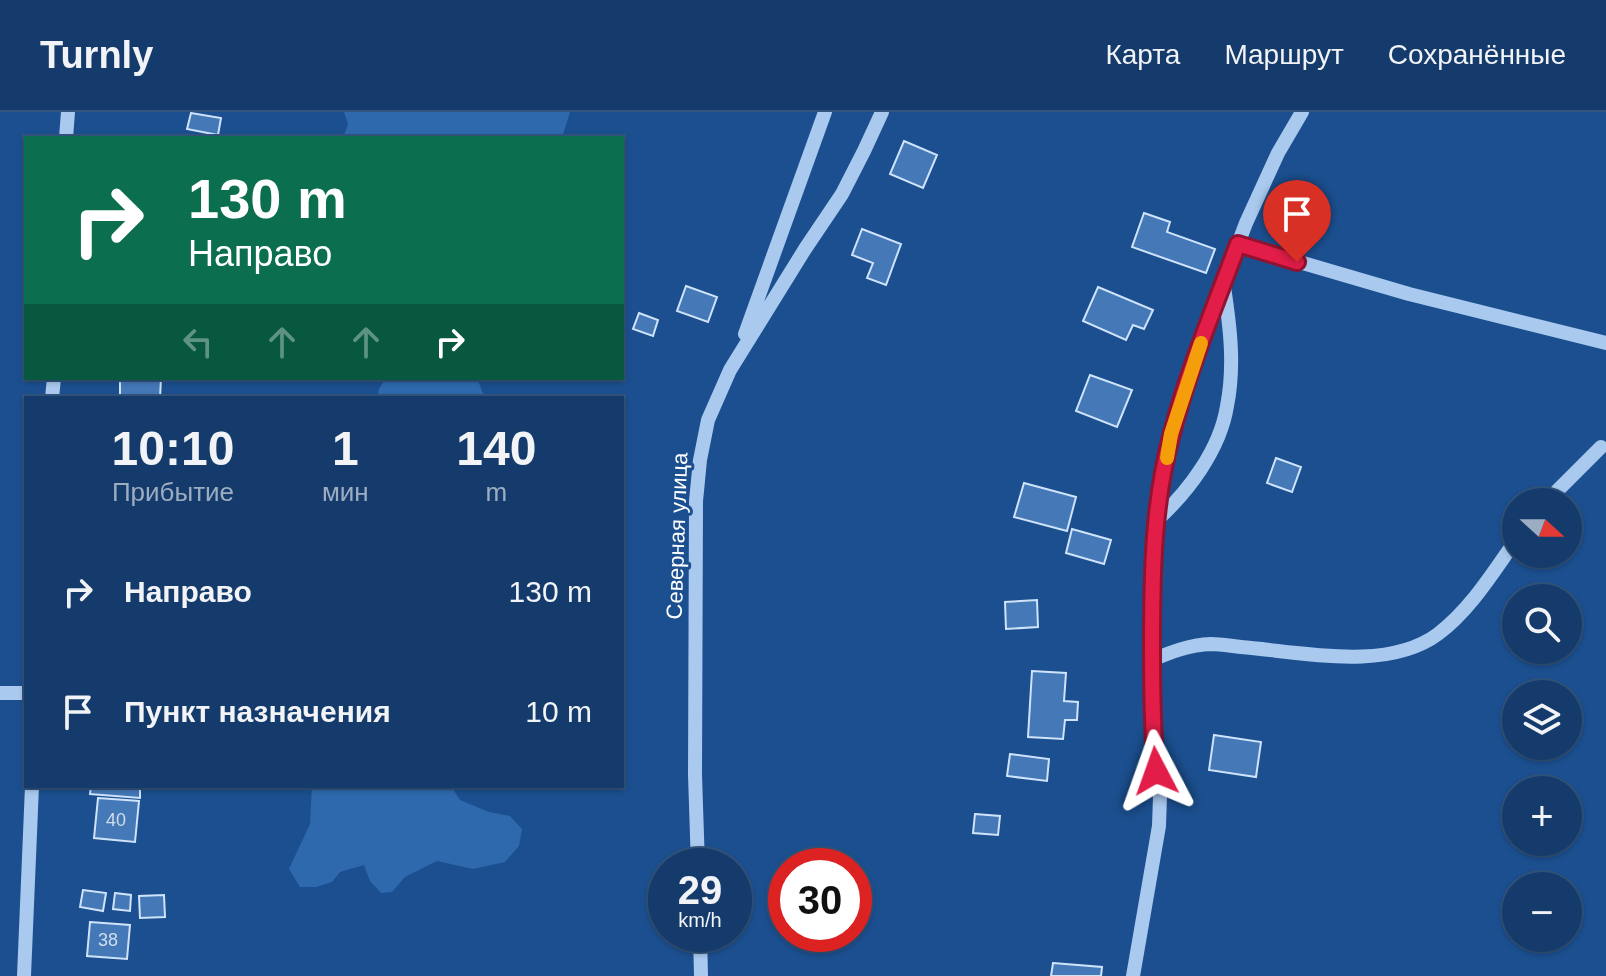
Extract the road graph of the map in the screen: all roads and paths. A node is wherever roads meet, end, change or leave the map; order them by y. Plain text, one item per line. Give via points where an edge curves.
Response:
1 (68, 112) edge
2 (825, 112) edge
3 (882, 112) edge
4 (1302, 112) edge
5 (66, 136) edge
6 (1238, 244) junction
7 (1223, 283) junction
8 (1606, 343) edge
9 (736, 360) junction
10 (1601, 447) dead end
11 (1560, 488) edge
12 (1156, 521) junction
13 (1502, 560) edge
14 (1152, 660) junction
15 (0, 693) edge
16 (24, 693) edge
17 (32, 788) edge
18 (697, 848) edge
19 (700, 952) edge
20 (24, 976) edge
21 (701, 976) edge
22 (1133, 976) edge

1 - 5 street
2 - 9 street
3 - 9 street, Северная улица via 842,194
4 - 6 street
6 - 7 street
6 - 8 street
7 - 12 street via 1171,434
7 - 12 street via 1231,333 1227,408 1192,483
9 - 18 street, Северная улица via 708,420 696,501
10 - 11 street
12 - 14 street
13 - 14 street via 1459,614 1417,646 1382,656 1211,644
14 - 22 street via 1159,826
15 - 16 street
17 - 20 street
19 - 21 street

